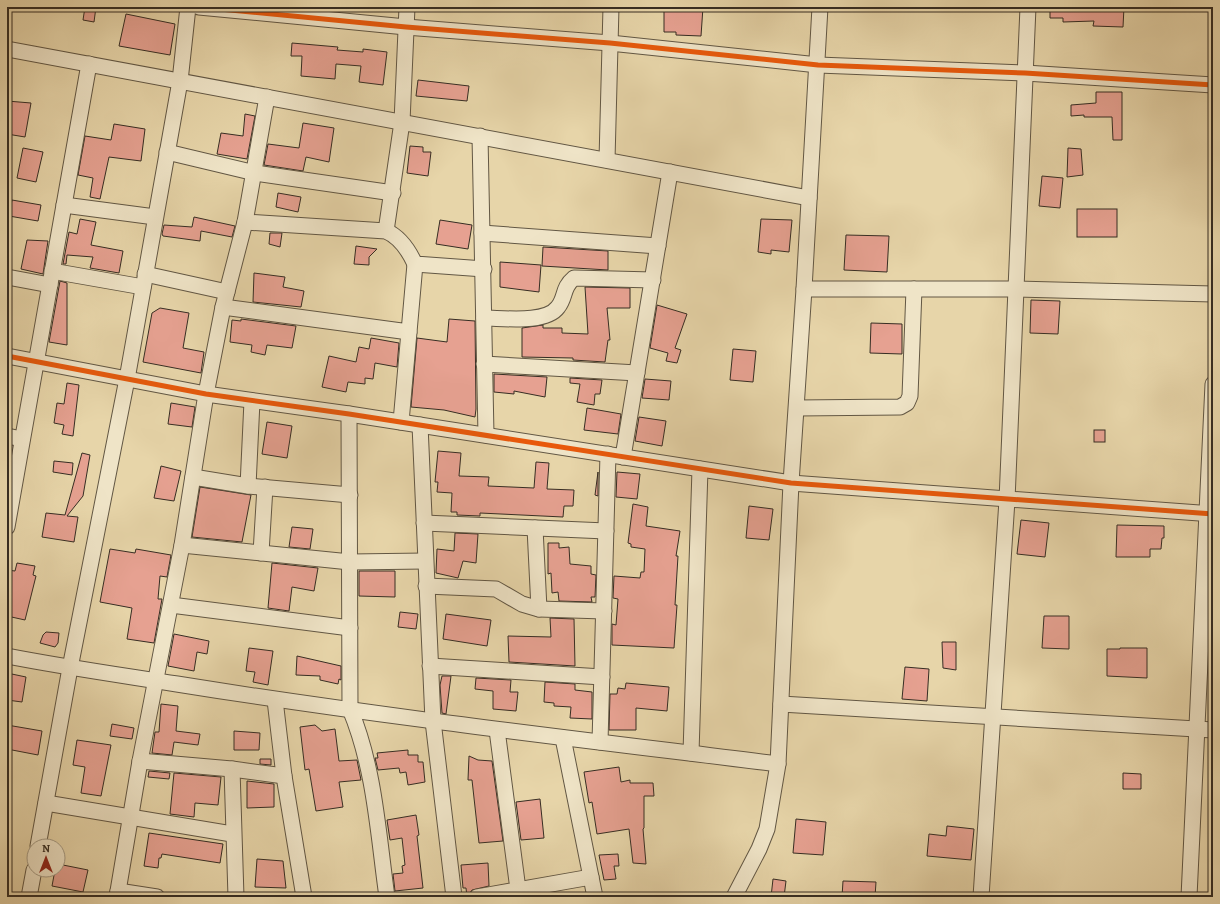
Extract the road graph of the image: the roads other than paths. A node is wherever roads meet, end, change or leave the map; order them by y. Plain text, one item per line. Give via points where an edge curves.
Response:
1 (188, 7) edge
2 (199, 7) edge
3 (407, 7) edge
4 (611, 7) edge
5 (820, 7) edge
6 (1028, 7) edge
7 (406, 27) junction
8 (610, 43) junction
9 (7, 49) edge
10 (89, 64) junction
11 (818, 64) junction
12 (1025, 73) junction
13 (180, 81) junction
14 (1213, 85) edge
15 (267, 97) junction
16 (402, 122) junction
17 (480, 136) junction
18 (167, 152) junction
19 (607, 160) junction
20 (255, 172) junction
21 (670, 172) junction
22 (393, 193) junction
23 (809, 198) junction
24 (64, 205) junction
25 (155, 216) junction
26 (246, 222) junction
27 (386, 231) junction
28 (482, 233) junction
29 (658, 246) junction
30 (415, 264) junction
31 (484, 269) junction
32 (7, 276) edge
33 (51, 278) junction
34 (653, 280) junction
35 (144, 281) junction
36 (804, 289) junction
37 (914, 289) junction
38 (1016, 289) junction
39 (228, 292) junction
40 (1213, 294) edge
41 (223, 307) junction
42 (484, 318) junction
43 (409, 332) junction
44 (7, 356) edge
45 (36, 362) junction
46 (484, 364) junction
47 (637, 372) junction
48 (127, 379) junction
49 (1213, 384) edge
50 (206, 394) junction
51 (252, 401) junction
52 (797, 408) junction
53 (349, 414) junction
54 (401, 422) junction
55 (420, 425) junction
56 (486, 435) junction
57 (7, 436) edge
58 (22, 439) junction
59 (608, 454) junction
60 (624, 457) junction
61 (700, 469) junction
62 (193, 477) junction
63 (791, 483) junction
64 (248, 486) junction
65 (265, 487) junction
66 (350, 495) junction
67 (1007, 500) junction
68 (9, 506) edge
69 (1210, 514) edge
70 (424, 523) junction
71 (7, 527) edge
72 (535, 528) junction
73 (606, 531) junction
74 (182, 546) junction
75 (261, 553) junction
76 (426, 561) junction
77 (350, 562) junction
78 (426, 586) junction
79 (171, 605) junction
80 (539, 609) junction
81 (604, 611) junction
82 (350, 628) junction
83 (7, 656) edge
84 (430, 666) junction
85 (70, 668) junction
86 (602, 678) junction
87 (156, 681) junction
88 (275, 700) junction
89 (781, 704) junction
90 (350, 709) junction
91 (993, 717) junction
92 (433, 721) junction
93 (497, 730) junction
94 (1197, 730) junction
95 (1213, 730) edge
96 (563, 738) junction
97 (600, 742) junction
98 (691, 753) junction
99 (140, 761) junction
100 (778, 764) junction
101 (232, 769) junction
102 (284, 776) junction
103 (46, 803) junction
104 (130, 817) junction
105 (232, 834) junction
106 (39, 838) edge
107 (591, 877) junction
108 (33, 878) edge
109 (117, 894) edge
110 (518, 894) edge
111 (29, 897) edge
112 (157, 897) edge
113 (236, 897) edge
114 (304, 897) edge
115 (387, 897) edge
116 (454, 897) edge
117 (477, 897) edge
118 (595, 897) edge
119 (734, 897) edge
120 (981, 897) edge
121 (1189, 897) edge

1 - 13 street
2 - 7 street
3 - 7 street
4 - 8 street
5 - 11 street
6 - 12 street
7 - 8 street
7 - 16 street
8 - 11 street
8 - 19 street
9 - 10 street
10 - 13 street
10 - 24 street
11 - 12 street
11 - 23 street
12 - 14 street
12 - 38 street
13 - 15 street
13 - 18 street
15 - 16 street
15 - 20 street
16 - 17 street
16 - 22 street
17 - 19 street
17 - 28 street
18 - 20 street
18 - 25 street
19 - 21 street
20 - 22 street
20 - 26 street
21 - 23 street
21 - 29 street
22 - 27 street
23 - 36 street
24 - 25 street
24 - 33 street
25 - 35 street
26 - 27 street
26 - 39 street
27 - 30 street via 393,234 410,253
28 - 29 street
28 - 31 street
29 - 34 street
30 - 31 street
30 - 43 street
31 - 42 street
32 - 33 street
33 - 35 street
33 - 45 street
34 - 42 street via 574,278 567,283 562,301 552,314 540,318
34 - 47 street
35 - 39 street
35 - 48 street
36 - 37 street
36 - 52 street
37 - 38 street
37 - 52 street via 910,396 907,403 900,407
38 - 40 street
38 - 67 street
39 - 41 street
41 - 43 street
41 - 50 street
42 - 46 street
43 - 54 street
44 - 45 street
45 - 48 street
45 - 58 street
46 - 47 street
46 - 56 street
47 - 60 street
48 - 50 street
48 - 85 street
49 - 69 street
50 - 51 street
50 - 62 street
51 - 53 street
51 - 64 street
52 - 63 street
53 - 54 street
53 - 66 street
54 - 55 street
55 - 56 street
55 - 70 street
56 - 59 street
57 - 58 street
58 - 68 street
59 - 60 street
59 - 73 street
60 - 61 street
61 - 63 street
61 - 98 street
62 - 64 street
62 - 74 street
63 - 67 street
63 - 89 street
64 - 65 street
65 - 66 street
65 - 75 street
66 - 77 street
67 - 69 street
67 - 91 street
68 - 71 street
69 - 94 street
70 - 72 street
70 - 76 street
72 - 73 street
72 - 80 street
73 - 81 street
74 - 75 street
74 - 79 street
75 - 77 street
76 - 77 street
76 - 78 street
77 - 82 street
78 - 80 street via 496,589 522,604
78 - 84 street
79 - 82 street
79 - 87 street
80 - 81 street
81 - 86 street
82 - 90 street
83 - 85 street
84 - 86 street
84 - 92 street
85 - 87 street
85 - 103 street
86 - 97 street
87 - 88 street
87 - 99 street
88 - 90 street
88 - 102 street
89 - 91 street
89 - 100 street
90 - 92 street
90 - 115 street via 368,764
91 - 94 street
91 - 120 street
92 - 93 street
92 - 116 street
93 - 96 street
93 - 110 street
94 - 95 street
94 - 121 street
96 - 97 street
96 - 107 street
97 - 98 street
98 - 100 street
99 - 101 street
99 - 104 street
100 - 119 street via 767,828
101 - 102 street
101 - 105 street
102 - 114 street
103 - 104 street
103 - 106 street
104 - 105 street
104 - 109 street
105 - 113 street
107 - 110 street
107 - 118 street
108 - 111 street
109 - 112 street
110 - 117 street

